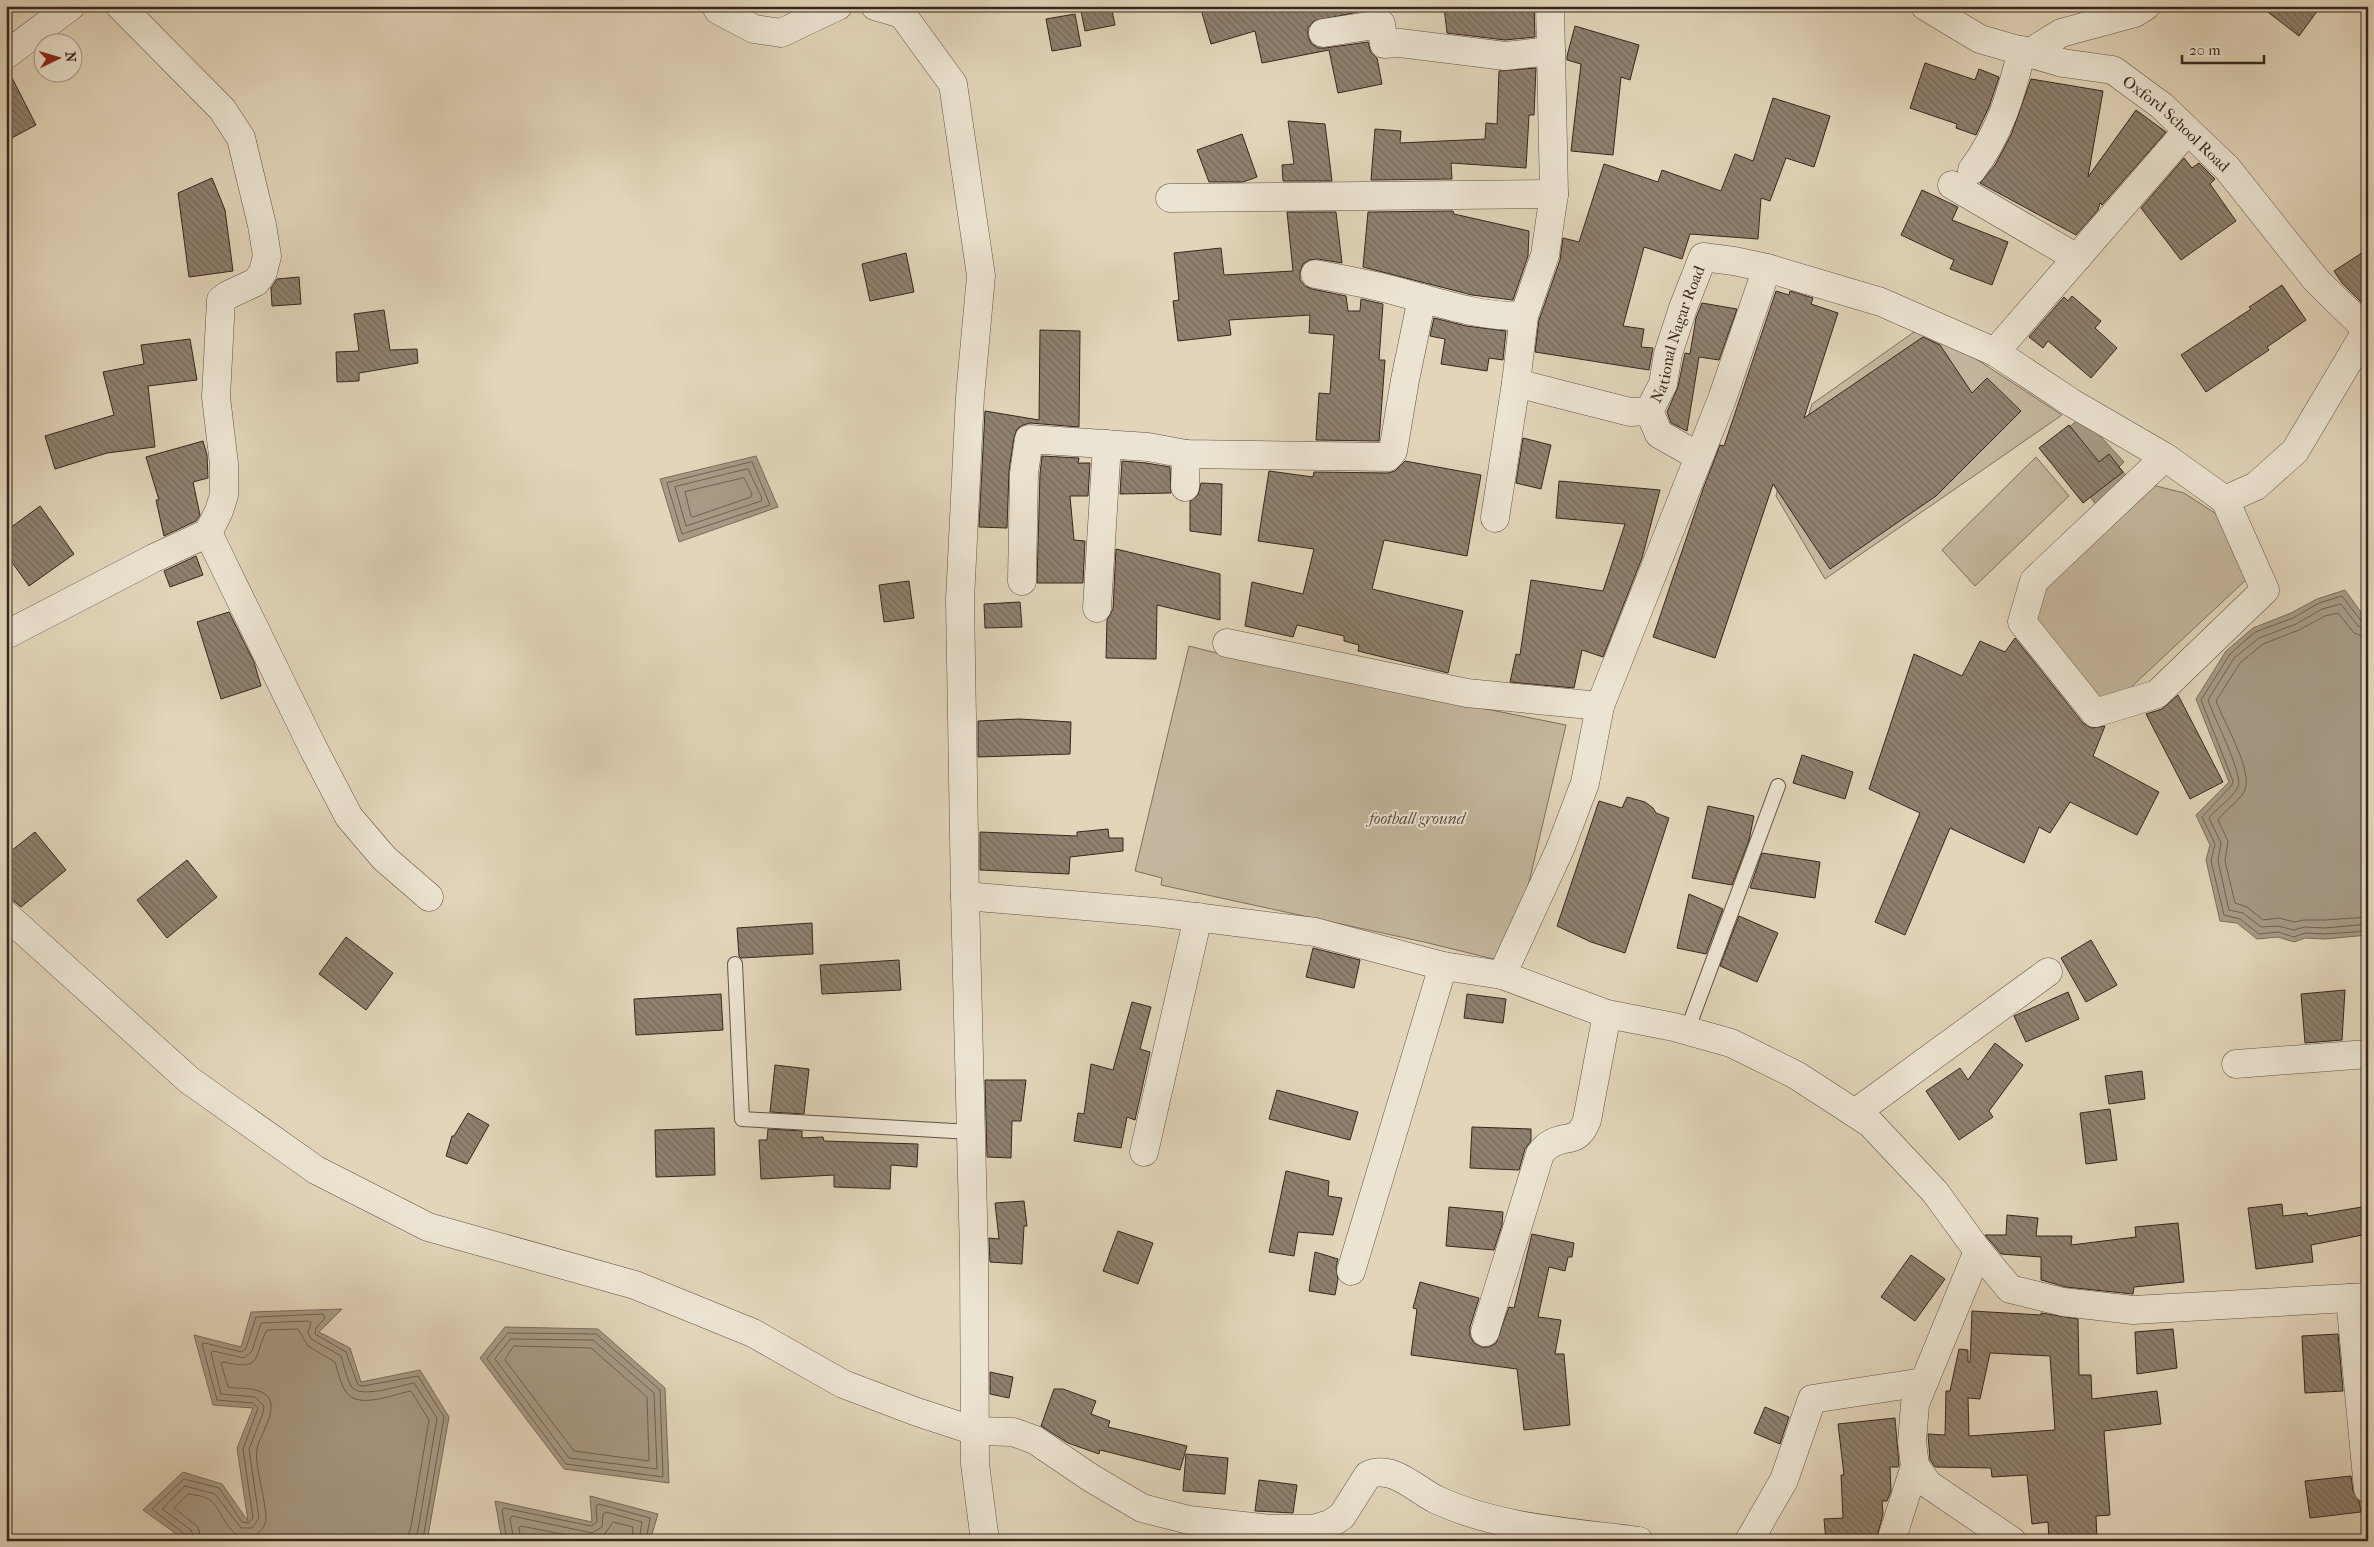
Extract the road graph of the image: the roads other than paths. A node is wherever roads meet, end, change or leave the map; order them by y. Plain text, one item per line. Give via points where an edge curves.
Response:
1 (71, 6) edge
2 (120, 6) edge
3 (716, 6) edge
4 (838, 6) edge
5 (875, 6) edge
6 (1550, 6) edge
7 (1925, 6) edge
8 (2146, 6) edge
9 (1323, 33) dead end
10 (1551, 51) junction
11 (2025, 51) junction
12 (6, 55) edge
13 (2187, 131) junction
14 (1554, 194) junction
15 (1170, 198) dead end
16 (2077, 258) junction
17 (1767, 268) junction
18 (1315, 274) dead end
19 (1422, 298) junction
20 (1524, 316) junction
21 (2367, 331) edge
22 (1995, 352) junction
23 (1516, 383) junction
24 (1649, 411) junction
25 (1107, 444) junction
26 (1186, 454) junction
27 (1698, 456) junction
28 (2165, 457) junction
29 (1185, 487) dead end
30 (2225, 500) junction
31 (1495, 518) dead end
32 (208, 533) junction
33 (1022, 581) dead end
34 (1097, 608) dead end
35 (6, 636) edge
36 (1227, 643) dead end
37 (1600, 706) junction
38 (1778, 786) dead end
39 (965, 896) junction
40 (429, 897) dead end
41 (6, 915) edge
42 (1198, 917) junction
43 (735, 964) dead end
44 (1443, 966) junction
45 (2048, 972) dead end
46 (1502, 975) junction
47 (1607, 1014) junction
48 (1688, 1031) junction
49 (2368, 1054) edge
50 (2236, 1064) dead end
51 (1855, 1113) junction
52 (971, 1132) junction
53 (1144, 1152) dead end
54 (1978, 1251) junction
55 (1351, 1271) dead end
56 (2359, 1298) edge
57 (1485, 1332) dead end
58 (1924, 1382) junction
59 (975, 1431) junction
60 (1914, 1466) junction
61 (2368, 1490) edge
62 (985, 1541) edge
63 (1640, 1541) edge
64 (1749, 1541) edge
65 (1890, 1541) edge
66 (2012, 1541) edge

1 - 12 street
2 - 32 street via 222,109 241,138 262,225 267,256 263,272 256,282 221,300 216,397 224,464 224,495
3 - 4 street via 754,30 781,33
5 - 39 street via 902,14 953,84 981,276 970,396 960,600
6 - 10 street
7 - 11 street, Oxford School Road via 1980,39
8 - 11 street via 2135,13 2061,33
9 - 10 street via 1381,24 1384,44 1400,43 1505,56
10 - 14 street
11 - 13 street, Oxford School Road via 2063,63 2113,70 2162,106
11 - 16 street via 2010,100 1988,150 1962,178
13 - 16 street
13 - 21 street, Oxford School Road via 2227,168 2316,280
14 - 15 street
14 - 20 street via 1545,255
16 - 22 street
17 - 22 street, National Nagar Road via 1881,302
17 - 24 street, National Nagar Road via 1704,257 1668,354 1663,384
17 - 27 street via 1722,400
18 - 19 street via 1380,286
19 - 20 street via 1506,317
19 - 26 street via 1393,451 1388,457
20 - 23 street
21 - 30 street via 2295,451 2256,486
22 - 28 street, National Nagar Road via 2072,403
23 - 24 street, National Nagar Road via 1630,412
23 - 31 street
24 - 27 street via 1659,434
25 - 26 street
25 - 33 street via 1029,439 1024,473
25 - 34 street
26 - 29 street
27 - 37 street
28 - 30 street, National Nagar Road
28 - 30 street via 2034,581 2022,622 2095,713 2157,694 2265,590
32 - 35 street via 82,594
32 - 40 street via 349,817 384,858
36 - 37 street via 1467,693
37 - 46 street via 1585,783 1560,849
38 - 48 lane
39 - 42 street
39 - 52 street
41 - 59 street via 189,1080 316,1170 428,1227 635,1285 753,1333 843,1384
42 - 44 street via 1314,932
42 - 53 street
43 - 52 lane via 742,1120
44 - 46 street
44 - 55 street
45 - 51 street
46 - 47 street
47 - 48 street
47 - 57 street via 1583,1131 1576,1137 1549,1144 1540,1154
48 - 51 street via 1731,1043 1796,1075
49 - 50 street
51 - 54 street via 1870,1123 1935,1192
52 - 59 street
54 - 56 street via 2010,1289 2081,1304 2133,1310
54 - 58 street
56 - 61 street
58 - 60 street via 1915,1404
58 - 64 street via 1812,1399 1784,1480
59 - 62 street via 975,1464
59 - 63 street via 1013,1432 1035,1440 1142,1508 1189,1520 1271,1529 1314,1529 1342,1516 1368,1475 1381,1472 1400,1478 1437,1500 1489,1519
60 - 65 street
60 - 66 street via 1928,1484

